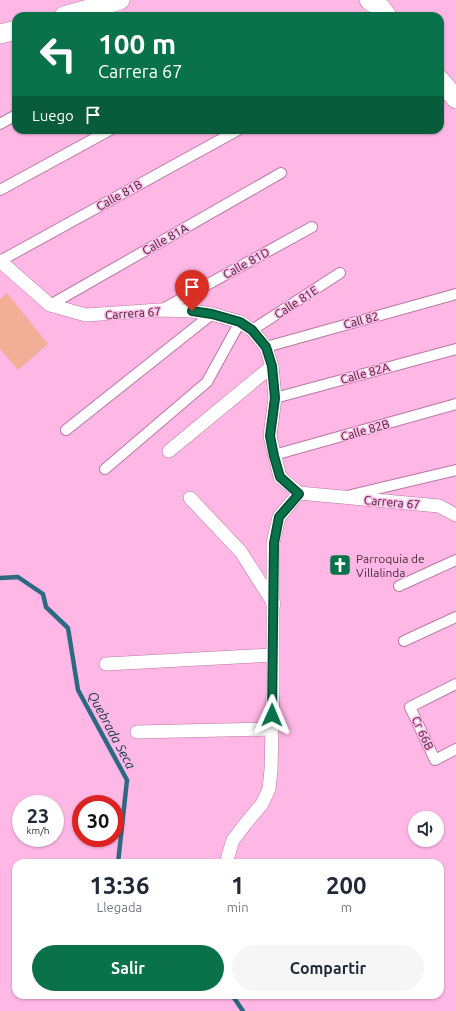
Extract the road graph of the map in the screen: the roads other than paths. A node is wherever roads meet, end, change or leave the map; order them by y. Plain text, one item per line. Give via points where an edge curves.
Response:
1 (120, 0) edge
2 (369, 0) edge
3 (78, 12) edge
4 (384, 12) edge
5 (12, 31) edge
6 (0, 34) edge
7 (444, 85) edge
8 (456, 99) edge
9 (12, 117) edge
10 (0, 124) edge
11 (103, 134) edge
12 (231, 134) edge
13 (281, 173) dead end
14 (0, 190) edge
15 (312, 227) dead end
16 (0, 261) edge
17 (340, 273) dead end
18 (456, 294) edge
19 (50, 304) junction
20 (160, 310) junction
21 (212, 314) junction
22 (240, 322) junction
23 (252, 330) junction
24 (266, 347) junction
25 (456, 349) edge
26 (272, 366) junction
27 (275, 398) junction
28 (456, 404) edge
29 (66, 430) dead end
30 (169, 451) dead end
31 (274, 456) junction
32 (105, 469) dead end
33 (456, 470) edge
34 (299, 494) junction
35 (343, 497) junction
36 (190, 498) dead end
37 (456, 515) edge
38 (456, 560) edge
39 (399, 586) dead end
40 (274, 604) junction
41 (456, 617) edge
42 (404, 641) dead end
43 (272, 655) junction
44 (106, 664) dead end
45 (456, 684) edge
46 (272, 729) junction
47 (136, 732) dead end
48 (456, 749) edge
49 (228, 859) edge

1 - 3 main road
2 - 4 main road
5 - 6 main road
7 - 8 main road
9 - 10 street
11 - 14 street
12 - 16 street, Calle 81B
13 - 19 street, Calle 81A
15 - 20 street, Calle 81D
16 - 19 street, Carrera 67
17 - 23 street, Calle 81E
18 - 24 street, Call 82
19 - 20 street, Carrera 67 via 86,316
20 - 21 street, Carrera 67
21 - 22 street, Carrera 67
21 - 29 street
22 - 23 street, Carrera 67
22 - 32 street via 207,382
23 - 24 street, Carrera 67
24 - 26 street, Carrera 67
25 - 27 street, Calle 82A
26 - 27 street, Carrera 67
26 - 30 street
27 - 31 street, Carrera 67 via 270,436
28 - 31 street, Calle 82B
31 - 34 street, Carrera 67 via 280,477
33 - 35 street
34 - 35 street, Carrera 67
34 - 40 street via 279,517 274,543
35 - 37 street, Carrera 67 via 440,506
36 - 40 street via 241,552
38 - 39 street
40 - 43 street
41 - 42 street
43 - 44 street
43 - 46 street
45 - 48 street, Cr 66B via 410,707 435,760
46 - 47 street
46 - 49 street via 269,789 262,804 233,840

